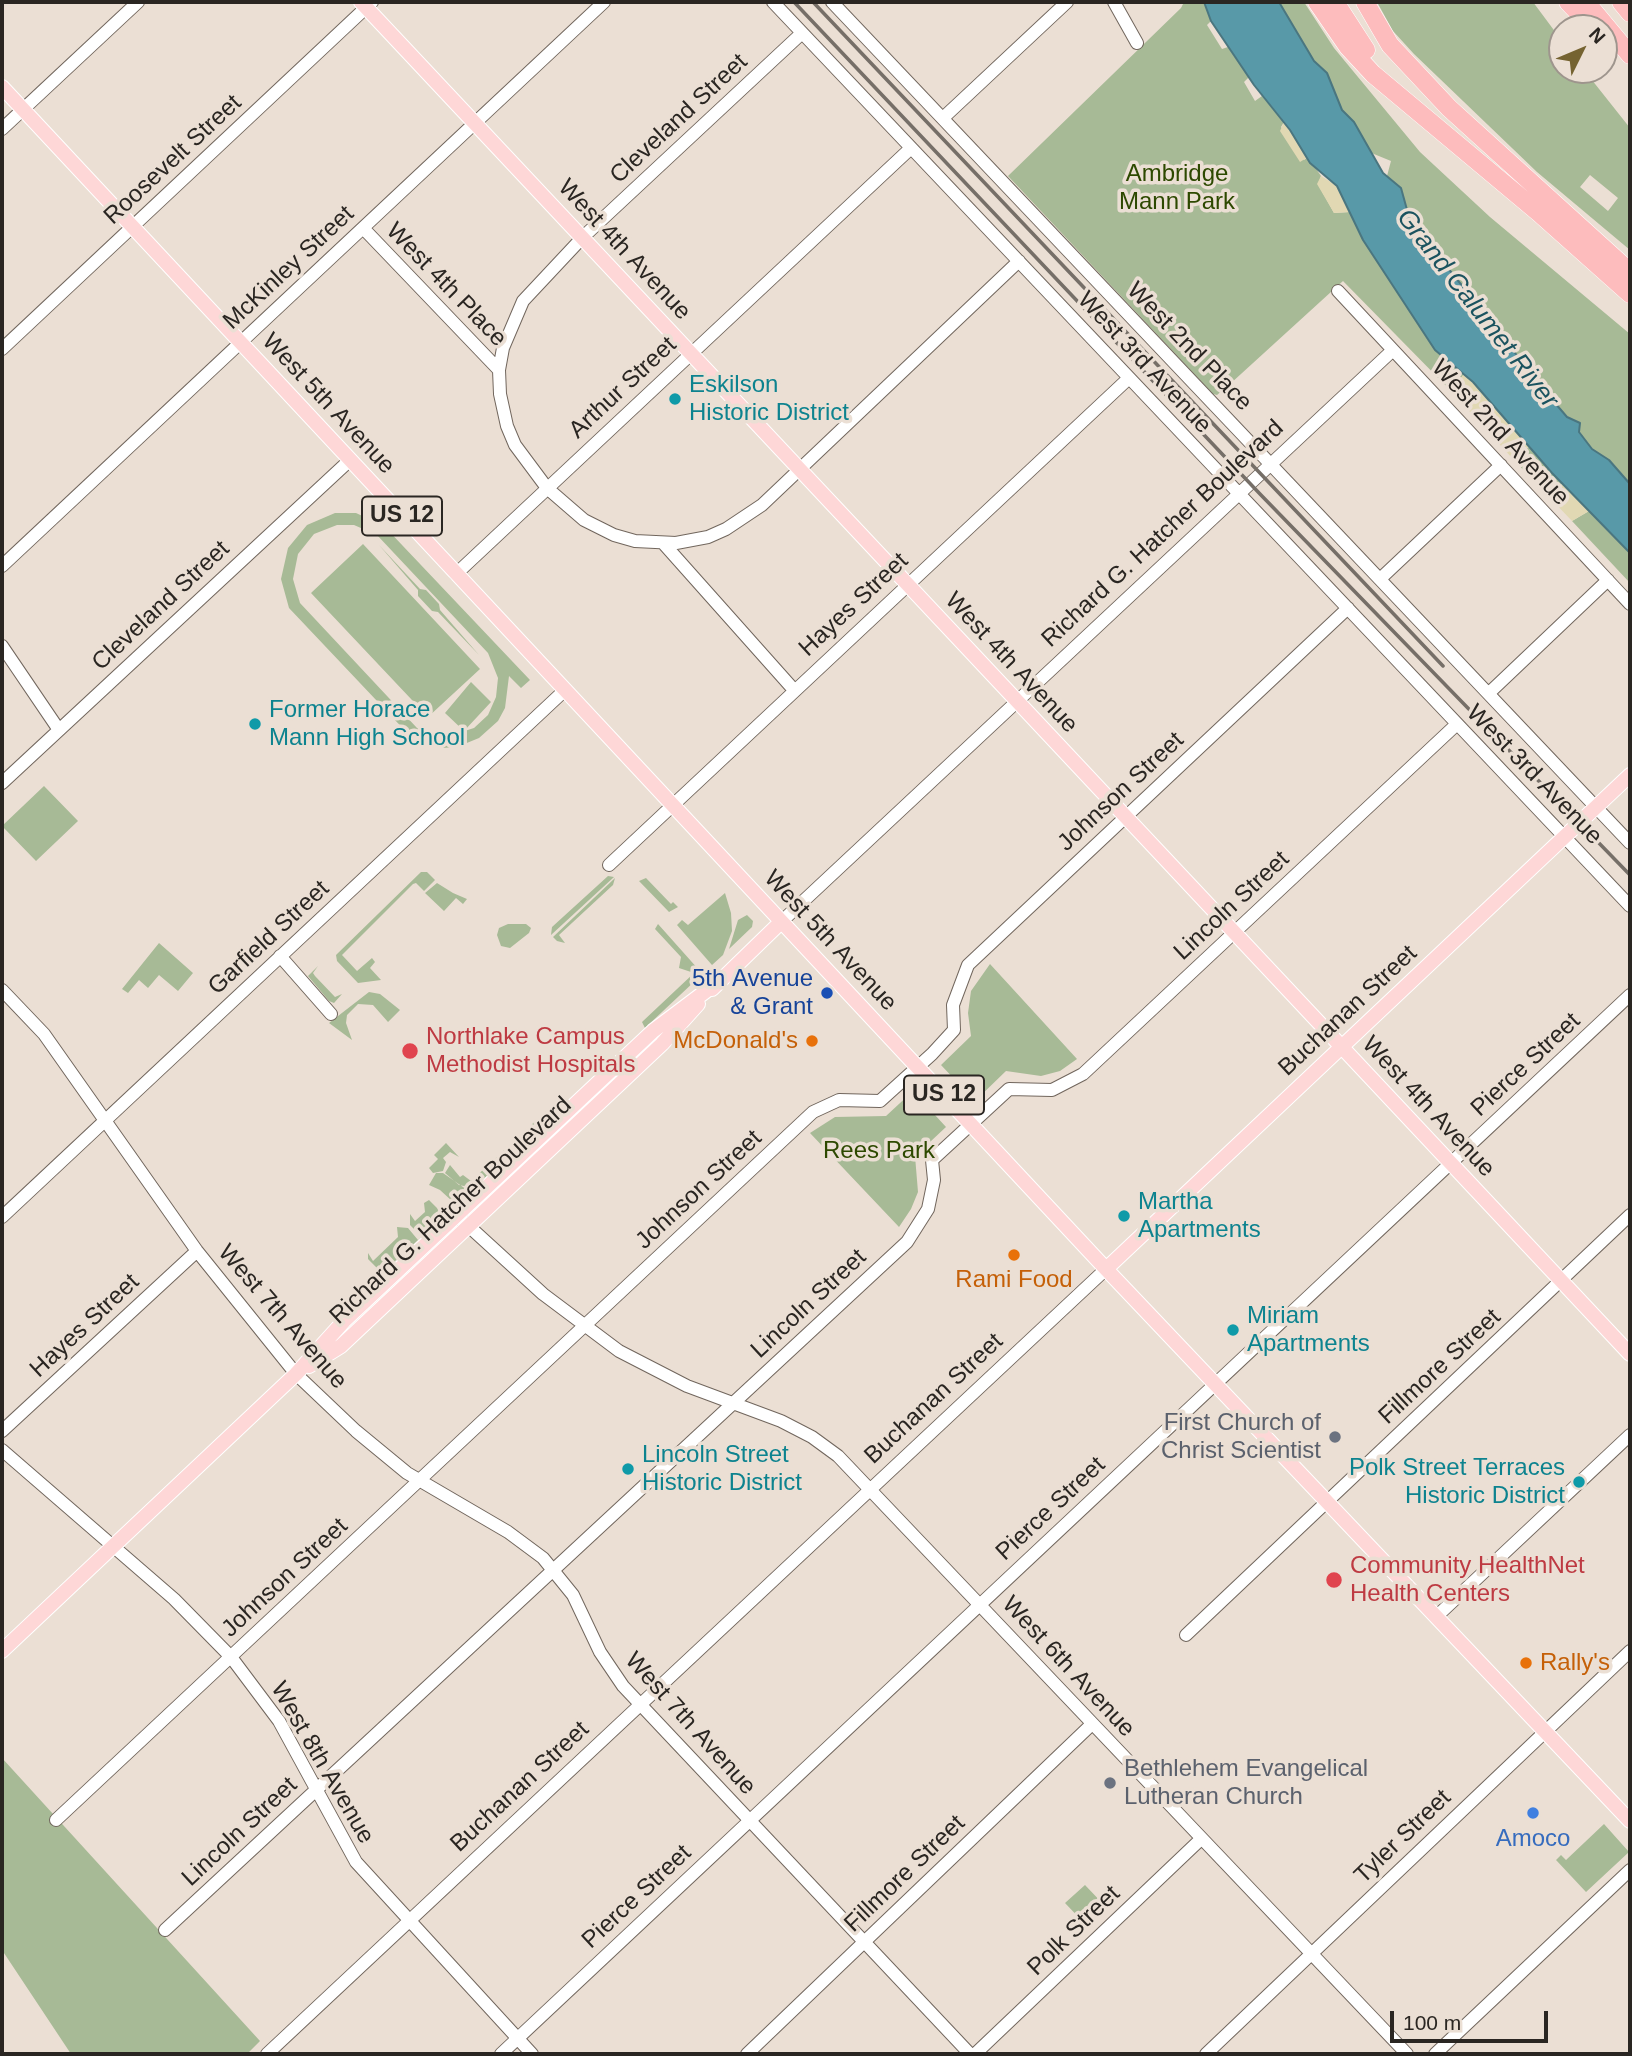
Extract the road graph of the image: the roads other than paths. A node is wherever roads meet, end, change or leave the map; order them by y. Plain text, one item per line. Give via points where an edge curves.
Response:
1 (138, 2) edge
2 (604, 2) edge
3 (773, 2) edge
4 (834, 2) edge
5 (1067, 2) edge
6 (1114, 2) edge
7 (1317, 2) edge
8 (1335, 2) edge
9 (1348, 2) edge
10 (1365, 2) edge
11 (1586, 2) edge
12 (1620, 2) edge
13 (366, 4) edge
14 (1630, 13) edge
15 (802, 33) junction
16 (1137, 43) dead end
17 (1630, 55) edge
18 (2, 88) edge
19 (1449, 108) junction
20 (23, 110) junction
21 (943, 118) junction
22 (474, 123) junction
23 (1435, 124) junction
24 (2, 129) edge
25 (911, 148) junction
26 (132, 227) junction
27 (363, 228) junction
28 (582, 239) junction
29 (1019, 261) junction
30 (1630, 272) edge
31 (1338, 291) dead end
32 (1630, 294) edge
33 (240, 342) junction
34 (2, 349) edge
35 (1393, 350) junction
36 (690, 354) junction
37 (499, 370) junction
38 (1129, 378) junction
39 (350, 460) junction
40 (1271, 464) junction
41 (1501, 465) junction
42 (799, 470) junction
43 (547, 488) junction
44 (1239, 494) junction
45 (664, 544) junction
46 (2, 566) edge
47 (456, 574) junction
48 (1380, 579) junction
49 (1608, 580) junction
50 (907, 585) junction
51 (1630, 604) edge
52 (1348, 608) junction
53 (2, 646) edge
54 (565, 690) junction
55 (794, 690) junction
56 (1489, 694) junction
57 (1016, 702) junction
58 (1457, 723) junction
59 (59, 730) junction
60 (1630, 775) edge
61 (2, 783) edge
62 (672, 805) junction
63 (1597, 807) junction
64 (1124, 818) junction
65 (1565, 837) junction
66 (1630, 843) edge
67 (609, 864) dead end
68 (1630, 906) edge
69 (781, 922) junction
70 (1233, 934) junction
71 (280, 956) junction
72 (718, 982) junction
73 (4, 995) edge
74 (1630, 995) edge
75 (331, 1014) dead end
76 (1341, 1049) junction
77 (917, 1067) junction
78 (587, 1093) junction
79 (598, 1104) junction
80 (104, 1120) junction
81 (971, 1124) junction
82 (1451, 1165) junction
83 (456, 1215) junction
84 (1630, 1215) edge
85 (2, 1217) edge
86 (470, 1225) junction
87 (197, 1251) junction
88 (1106, 1269) junction
89 (1561, 1281) junction
90 (584, 1326) junction
91 (1630, 1354) edge
92 (296, 1374) junction
93 (1217, 1384) junction
94 (734, 1402) junction
95 (2, 1431) edge
96 (1630, 1435) edge
97 (2, 1450) edge
98 (418, 1481) junction
99 (871, 1489) junction
100 (1327, 1501) junction
101 (113, 1545) junction
102 (554, 1569) junction
103 (980, 1604) junction
104 (1437, 1616) junction
105 (1186, 1635) dead end
106 (2, 1651) edge
107 (1630, 1651) edge
108 (231, 1657) junction
109 (641, 1706) junction
110 (1092, 1724) junction
111 (1545, 1731) junction
112 (316, 1790) junction
113 (56, 1820) dead end
114 (749, 1820) junction
115 (1630, 1821) edge
116 (1201, 1839) junction
117 (1630, 1870) edge
118 (409, 1922) junction
119 (165, 1930) dead end
120 (864, 1942) junction
121 (1311, 1954) junction
122 (517, 2039) junction
123 (267, 2054) edge
124 (501, 2054) edge
125 (532, 2054) edge
126 (747, 2054) edge
127 (970, 2054) edge
128 (975, 2054) edge
129 (1206, 2054) edge
130 (1408, 2054) edge
131 (1435, 2054) edge

1 - 20 street
2 - 22 street, McKinley Street
3 - 15 street, West 3rd Avenue
4 - 21 street, West 2nd Place
5 - 21 street
6 - 16 street
7 - 23 highway via 1373,74
8 - 23 highway via 1355,37
9 - 19 highway via 1394,65
10 - 19 highway via 1390,45
11 - 17 highway
12 - 14 highway
13 - 22 main road, West 4th Avenue
13 - 26 street, Roosevelt Street
15 - 25 street, West 3rd Avenue
15 - 28 street, Cleveland Street
18 - 20 main road, West 5th Avenue / US 12
19 - 30 highway
20 - 24 street
20 - 26 main road, West 5th Avenue / US 12
21 - 40 street, West 2nd Place
22 - 27 street, McKinley Street
22 - 28 main road, West 4th Avenue
23 - 32 highway
25 - 29 street, West 3rd Avenue
25 - 36 street, Arthur Street
26 - 33 main road, West 5th Avenue / US 12
26 - 34 street, Roosevelt Street
27 - 33 street, McKinley Street
27 - 37 street, West 4th Place
28 - 36 main road, West 4th Avenue
28 - 37 street, Cleveland Street via 523,301 510,327
29 - 38 street, West 3rd Avenue
29 - 42 street
31 - 35 street, West 2nd Avenue
33 - 39 main road, West 5th Avenue / US 12
33 - 46 street, McKinley Street
35 - 40 street, Richard G. Hatcher Boulevard
35 - 41 street, West 2nd Avenue
36 - 42 main road, West 4th Avenue
36 - 43 street, Arthur Street
37 - 43 street, Cleveland Street via 507,426 524,460
38 - 44 street, West 3rd Avenue
38 - 50 street, Hayes Street
39 - 47 main road, West 5th Avenue / US 12
39 - 59 street, Cleveland Street
40 - 44 street, Richard G. Hatcher Boulevard
40 - 48 street, West 2nd Place
41 - 48 street
41 - 49 street, West 2nd Avenue
42 - 45 street via 762,505 726,529 692,541
42 - 50 main road, West 4th Avenue
43 - 45 street via 598,528 635,541
43 - 47 street, Arthur Street
44 - 52 street, West 3rd Avenue
44 - 57 street, Richard G. Hatcher Boulevard
45 - 55 street
47 - 54 main road, West 5th Avenue / US 12
48 - 56 street, West 2nd Place
49 - 51 street, West 2nd Avenue
49 - 56 street
50 - 55 street, Hayes Street
50 - 57 main road, West 4th Avenue
52 - 58 street, West 3rd Avenue
52 - 64 street, Johnson Street
53 - 59 street
54 - 62 main road, West 5th Avenue / US 12
54 - 71 street, Garfield Street
55 - 62 street, Hayes Street
56 - 63 street, West 2nd Place
57 - 64 main road, West 4th Avenue
57 - 69 street, Richard G. Hatcher Boulevard
58 - 65 street, West 3rd Avenue
58 - 70 street, Lincoln Street
59 - 61 street, Cleveland Street
60 - 63 main road, Buchanan Street
62 - 67 street, Hayes Street
62 - 69 main road, West 5th Avenue / US 12
63 - 65 main road, Buchanan Street
63 - 66 street, West 2nd Place
64 - 70 main road, West 4th Avenue
64 - 77 street, Johnson Street via 968,965 955,996 953,1033
65 - 68 street, West 3rd Avenue
65 - 76 main road, Buchanan Street
69 - 72 main road, Richard G. Hatcher Boulevard
69 - 77 main road, West 5th Avenue / US 12
70 - 76 main road, West 4th Avenue
70 - 81 street, Lincoln Street via 1083,1074 1052,1090 1009,1089
71 - 75 street
71 - 80 street, Garfield Street
72 - 78 main road, Richard G. Hatcher Boulevard via 664,1021
72 - 79 main road, Richard G. Hatcher Boulevard via 662,1044
73 - 80 street, West 7th Avenue via 44,1034
74 - 82 street, Pierce Street
76 - 82 main road, West 4th Avenue
76 - 88 main road, Buchanan Street
77 - 81 main road, West 5th Avenue / US 12
77 - 90 street, Johnson Street via 880,1101 839,1100 813,1112
78 - 79 main road
78 - 83 main road, Richard G. Hatcher Boulevard
79 - 86 main road, Richard G. Hatcher Boulevard
80 - 85 street, Garfield Street
80 - 87 street, West 7th Avenue
81 - 88 main road, West 5th Avenue / US 12
81 - 94 street, Lincoln Street via 933,1160 928,1209 907,1242
82 - 89 main road, West 4th Avenue
82 - 93 street, Pierce Street
83 - 86 street, West 6th Avenue
83 - 92 main road, Richard G. Hatcher Boulevard via 331,1333
84 - 89 street, Fillmore Street
86 - 90 street, West 6th Avenue via 529,1282
86 - 92 main road, Richard G. Hatcher Boulevard via 341,1346
87 - 92 street, West 7th Avenue
87 - 95 street, Hayes Street
88 - 93 main road, West 5th Avenue / US 12
88 - 99 street, Buchanan Street
89 - 91 main road, West 4th Avenue
89 - 100 street, Fillmore Street
90 - 94 street, West 6th Avenue via 651,1370
90 - 98 street, Johnson Street
92 - 98 street, West 7th Avenue via 362,1437
92 - 101 main road, Richard G. Hatcher Boulevard
93 - 100 main road, West 5th Avenue / US 12
93 - 103 street, Pierce Street
94 - 99 street, West 6th Avenue via 812,1437
94 - 102 street, Lincoln Street
96 - 104 street
97 - 101 street, West 8th Avenue
98 - 102 street, West 7th Avenue via 528,1545
98 - 108 street, Johnson Street
99 - 103 street, West 6th Avenue
99 - 109 street, Buchanan Street
100 - 104 main road, West 5th Avenue / US 12
100 - 105 street, Fillmore Street
101 - 106 main road, Richard G. Hatcher Boulevard
101 - 108 street, West 8th Avenue
102 - 109 street, West 7th Avenue via 573,1595 608,1667
102 - 112 street, Lincoln Street
103 - 110 street, West 6th Avenue
103 - 114 street, Pierce Street
104 - 111 main road, West 5th Avenue / US 12
107 - 111 street, Tyler Street
108 - 112 street, West 8th Avenue via 279,1721
108 - 113 street, Johnson Street
109 - 114 street, West 7th Avenue
109 - 118 street, Buchanan Street
110 - 116 street, West 6th Avenue
110 - 120 street, Fillmore Street
111 - 115 main road, West 5th Avenue / US 12
111 - 121 street, Tyler Street
112 - 118 street, West 8th Avenue via 356,1862
112 - 119 street, Lincoln Street
114 - 120 street, West 7th Avenue
114 - 122 street, Pierce Street
116 - 121 street, West 6th Avenue
116 - 128 street, Polk Street
117 - 131 street
118 - 122 street, West 8th Avenue
118 - 123 street, Buchanan Street
120 - 126 street, Fillmore Street
120 - 127 street, West 7th Avenue
121 - 129 street, Tyler Street
121 - 130 street, West 6th Avenue
122 - 124 street, Pierce Street
122 - 125 street, West 8th Avenue

